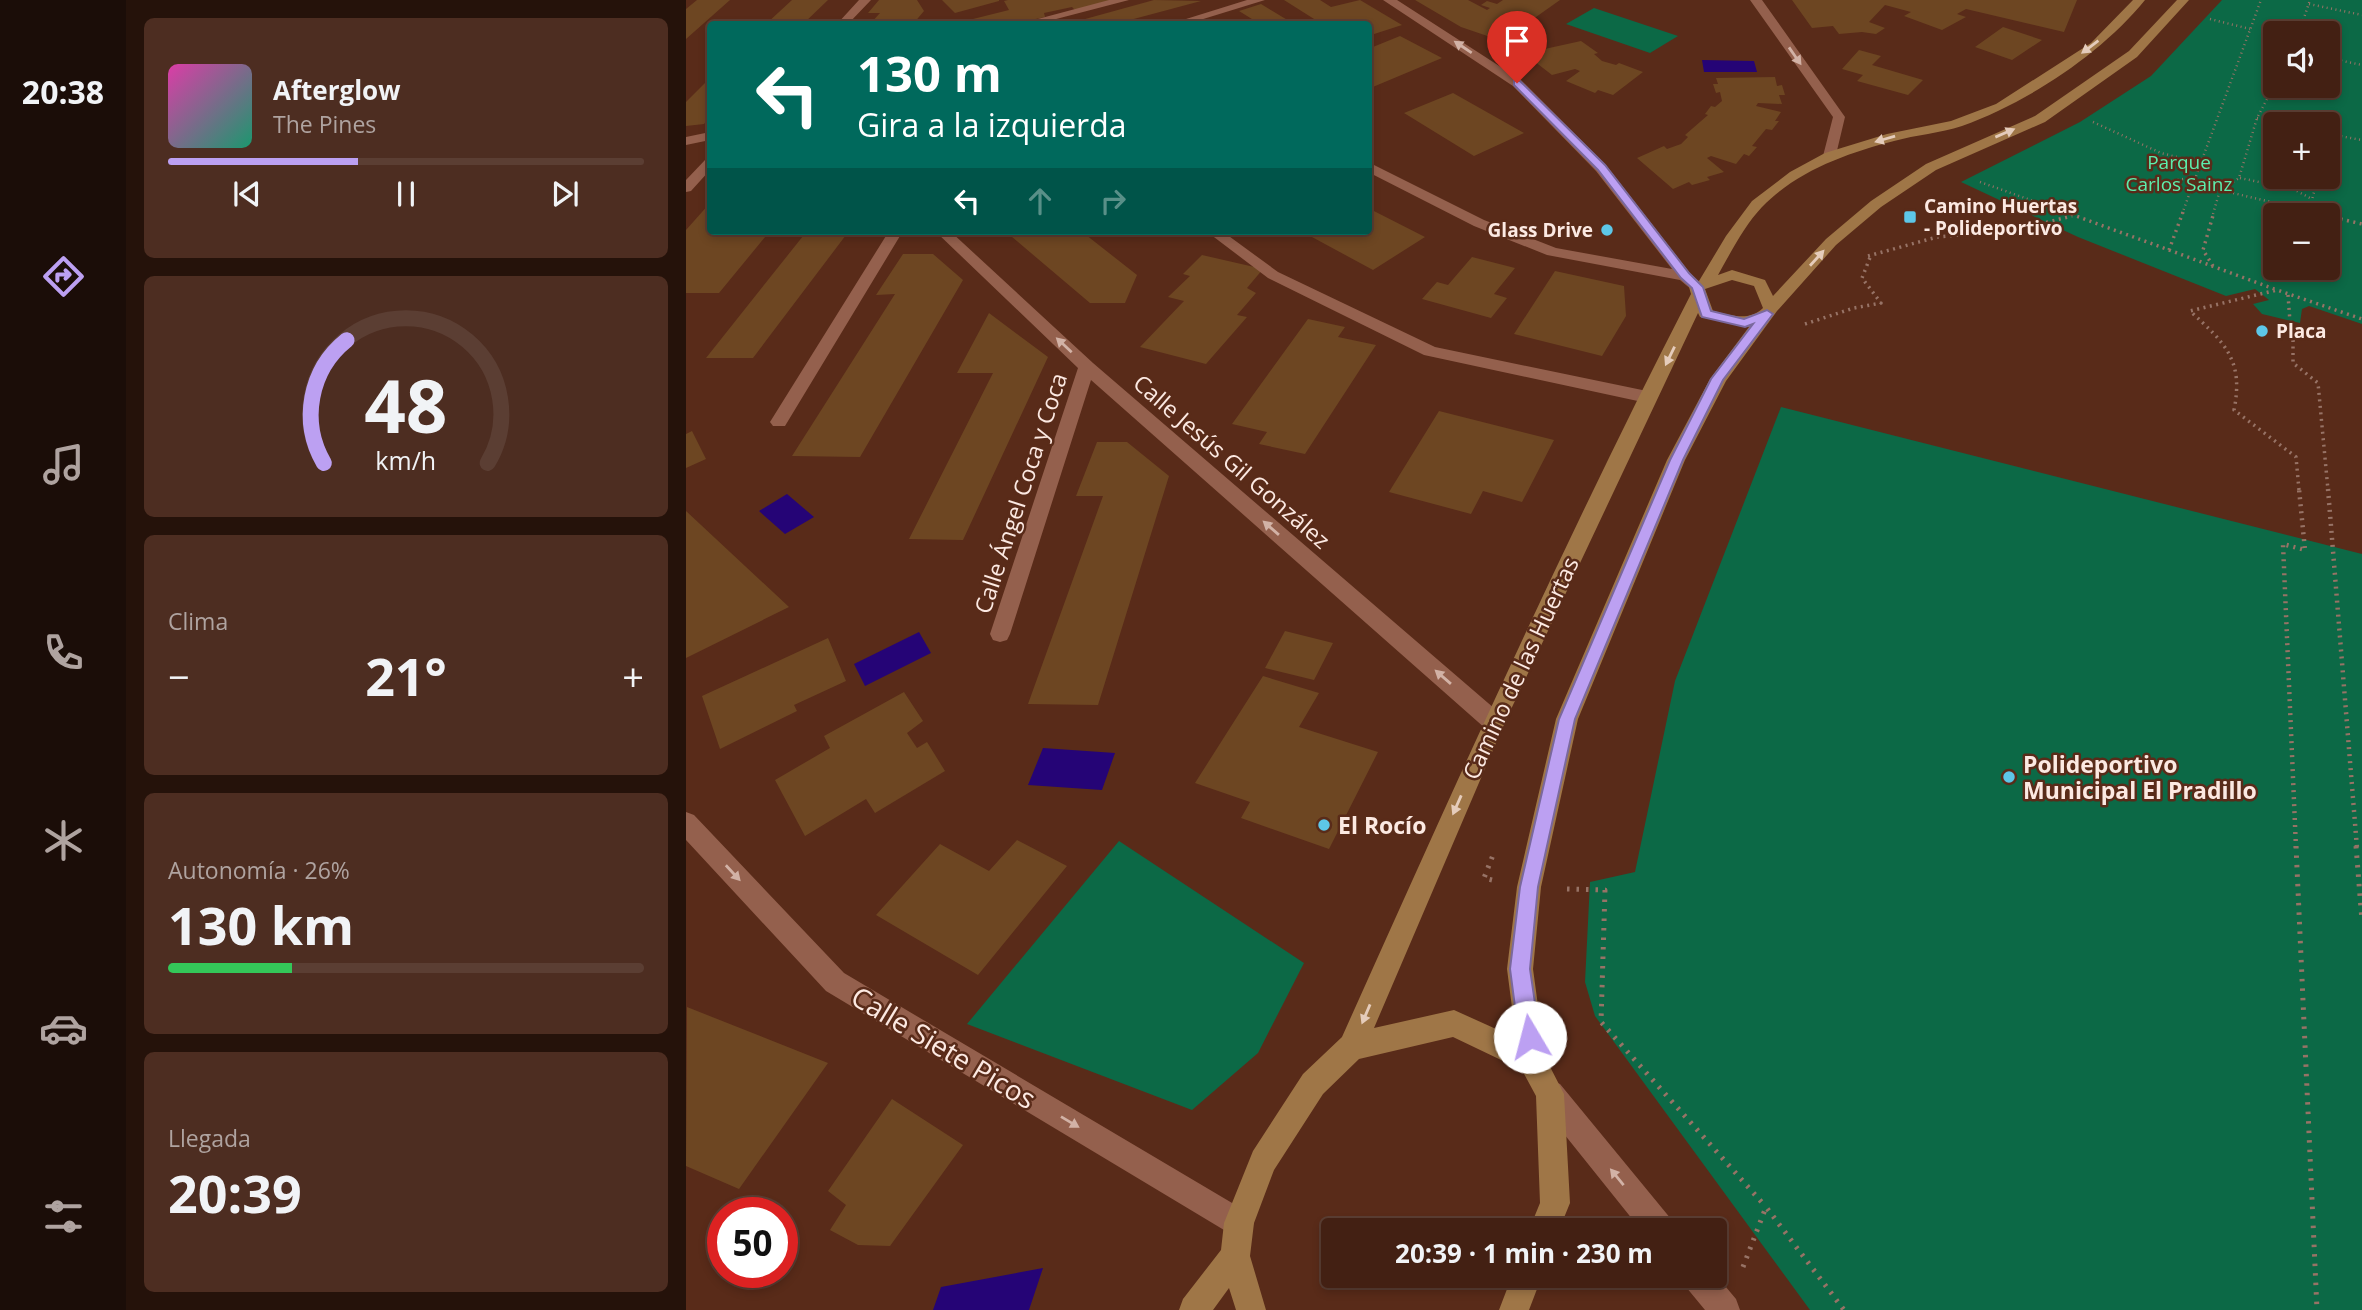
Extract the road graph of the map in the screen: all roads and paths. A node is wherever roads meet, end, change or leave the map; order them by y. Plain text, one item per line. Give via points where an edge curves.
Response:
1 (865, 0) edge
2 (1123, 0) edge
3 (1259, 0) edge
4 (1389, 0) edge
5 (1756, 0) edge
6 (2139, 0) edge
7 (2183, 0) edge
8 (2261, 0) edge
9 (2309, 2) edge
10 (2362, 15) edge
11 (845, 21) edge
12 (1038, 21) edge
13 (1186, 21) edge
14 (2303, 21) edge
15 (2340, 60) edge
16 (2362, 65) edge
17 (2268, 98) edge
18 (2257, 118) junction
19 (2085, 119) dead end
20 (2263, 119) edge
21 (2340, 135) edge
22 (707, 137) edge
23 (2362, 140) edge
24 (686, 141) edge
25 (1829, 156) junction
26 (2200, 163) junction
27 (707, 166) edge
28 (1372, 168) edge
29 (2196, 177) junction
30 (2239, 178) junction
31 (1970, 179) dead end
32 (2151, 184) dead end
33 (686, 188) edge
34 (2315, 189) edge
35 (2220, 190) junction
36 (2312, 199) junction
37 (2275, 203) edge
38 (2311, 203) edge
39 (2072, 215) junction
40 (2340, 219) edge
41 (2362, 224) edge
42 (894, 235) edge
43 (946, 235) edge
44 (1218, 235) edge
45 (1831, 242) junction
46 (1874, 248) dead end
47 (2169, 250) junction
48 (1870, 256) junction
49 (2213, 267) junction
50 (1685, 276) junction
51 (1701, 288) junction
52 (2277, 290) junction
53 (2288, 295) junction
54 (1769, 311) junction
55 (2362, 319) edge
56 (2290, 322) dead end
57 (1804, 324) dead end
58 (2292, 340) dead end
59 (1087, 367) junction
60 (1647, 397) junction
61 (779, 422) dead end
62 (1000, 634) dead end
63 (1494, 722) junction
64 (686, 823) edge
65 (1497, 841) dead end
66 (1529, 887) junction
67 (2362, 921) edge
68 (1352, 1047) junction
69 (1532, 1060) junction
70 (1550, 1094) junction
71 (1766, 1207) junction
72 (1549, 1218) edge
73 (1650, 1218) edge
74 (1239, 1223) junction
75 (1235, 1256) junction
76 (1741, 1272) dead end
77 (1522, 1288) edge
78 (1707, 1288) edge
79 (1194, 1310) edge
80 (1251, 1310) edge
81 (1514, 1310) edge
82 (1725, 1310) edge
83 (1844, 1310) edge
84 (2317, 1310) edge

1 - 11 street
2 - 12 street
3 - 13 street
50 -> 4 street via 1601,168 1517,83
5 -> 25 street via 1839,117
6 -> 25 main road, Camino de las Huertas via 2095,45 2000,107 1954,124
45 -> 7 main road via 1931,167 2040,119 2083,90 2133,54
8 - 26 path
9 - 10 path
9 - 14 path
15 - 16 path
17 - 18 path
18 - 20 path
18 - 30 path
19 - 26 path via 2161,153
21 - 23 path
22 - 24 street
25 - 51 main road, Camino de las Huertas via 1757,204
26 - 29 path
27 - 33 street
28 - 50 street via 1479,223 1552,252
29 - 32 path
29 - 47 path
30 - 35 path
30 - 36 path via 2293,189
31 - 39 path
34 - 36 path
35 - 37 path
35 - 49 path via 2203,250
36 - 38 path
39 - 47 path
39 - 48 path via 2016,230 1937,237
40 - 41 path
42 - 61 street
59 -> 43 street, Calle Jesús Gil González
44 - 60 street via 1273,275 1430,352
45 - 48 path
54 -> 45 main road
46 - 48 path
47 - 49 path
48 - 57 path via 1861,278 1881,303
49 - 52 path
50 - 51 street
51 - 54 main road via 1732,275 1760,283
51 - 54 main road via 1706,314 1745,323
51 -> 60 main road, Camino de las Huertas
52 - 53 path
52 - 84 path via 2190,311 2233,357 2241,385 2234,410 2296,457 2305,550 2283,544
53 - 55 path
53 - 56 path
54 - 66 main road via 1718,379 1676,460 1567,719
58 - 67 path via 2293,363 2318,383
59 - 62 street, Calle Ángel Coca y Coca
63 -> 59 street, Calle Jesús Gil González
60 - 63 main road, Camino de las Huertas
63 -> 68 main road, Camino de las Huertas
64 -> 74 street, Calle Siete Picos via 835,982
65 - 66 path via 1485,878
66 - 69 main road via 1520,969
66 - 71 path via 1605,890 1601,1022
68 - 69 main road via 1454,1023
68 - 74 main road via 1313,1084 1264,1161
69 - 70 main road
70 - 72 main road via 1555,1203
73 -> 70 street
71 - 76 path
71 - 83 path
74 - 75 main road
75 - 79 main road
75 - 80 main road
77 - 81 main road
78 - 82 street

